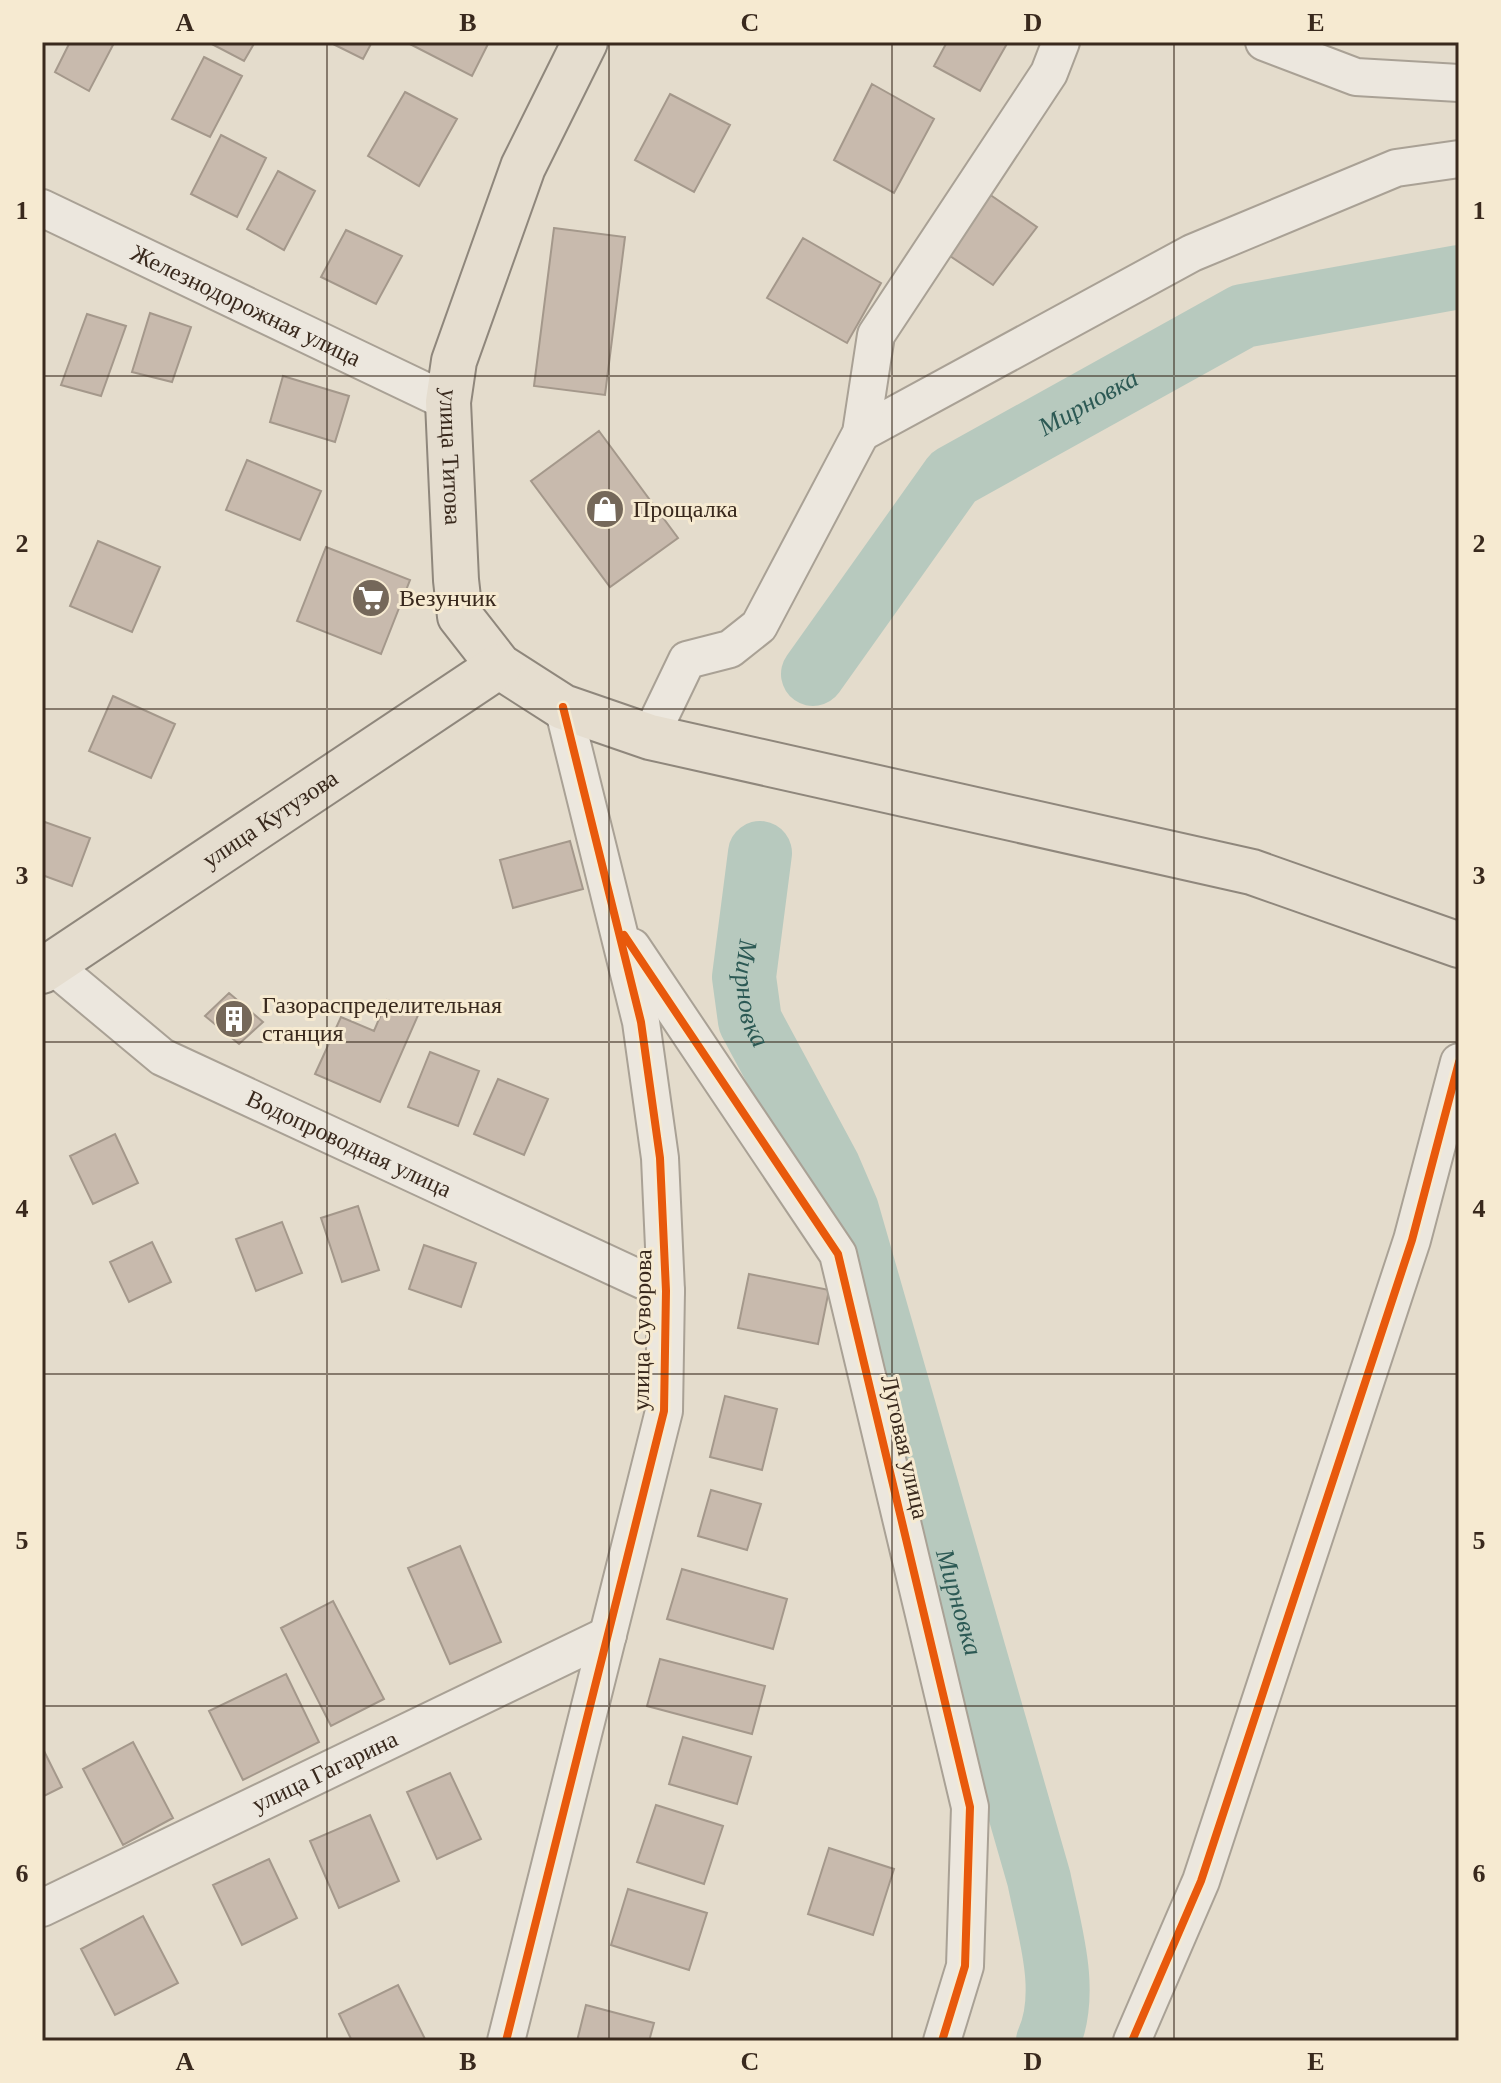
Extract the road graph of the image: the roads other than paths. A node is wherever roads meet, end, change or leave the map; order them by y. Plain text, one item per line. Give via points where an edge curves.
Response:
1 (585, 42) edge
2 (1061, 42) edge
3 (1264, 42) edge
4 (1459, 83) edge
5 (1459, 159) edge
6 (42, 208) edge
7 (448, 402) junction
8 (861, 433) junction
9 (499, 666) junction
10 (563, 707) junction
11 (650, 737) junction
12 (615, 922) junction
13 (1459, 945) edge
14 (47, 968) edge
15 (1459, 1062) edge
16 (666, 1291) junction
17 (608, 1635) junction
18 (42, 1908) edge
19 (506, 2041) edge
20 (942, 2041) edge
21 (1132, 2041) edge

1 - 7 main road, улица Титова via 523,167 454,361
2 - 8 street via 1049,73 876,335
3 - 4 street via 1356,77
5 - 8 street via 1396,168 1192,253
6 - 7 street, Железнодорожная улица
7 - 9 main road, улица Титова via 460,616
8 - 11 street via 759,626 730,649 687,660
9 - 10 main road, улица Титова
9 - 14 main road, улица Кутузова
10 - 11 main road, улица Титова
10 - 12 street, улица Суворова
11 - 13 main road, улица Титова via 1252,872
12 - 16 street, улица Суворова via 641,1022 660,1158
12 - 20 street, Луговая улица via 838,1254 970,1807 965,1966
14 - 16 street, Водопроводная улица via 162,1057
15 - 21 street via 1412,1240 1206,1866
16 - 17 street, улица Суворова via 664,1411
17 - 18 street, улица Гагарина
17 - 19 street, улица Суворова

